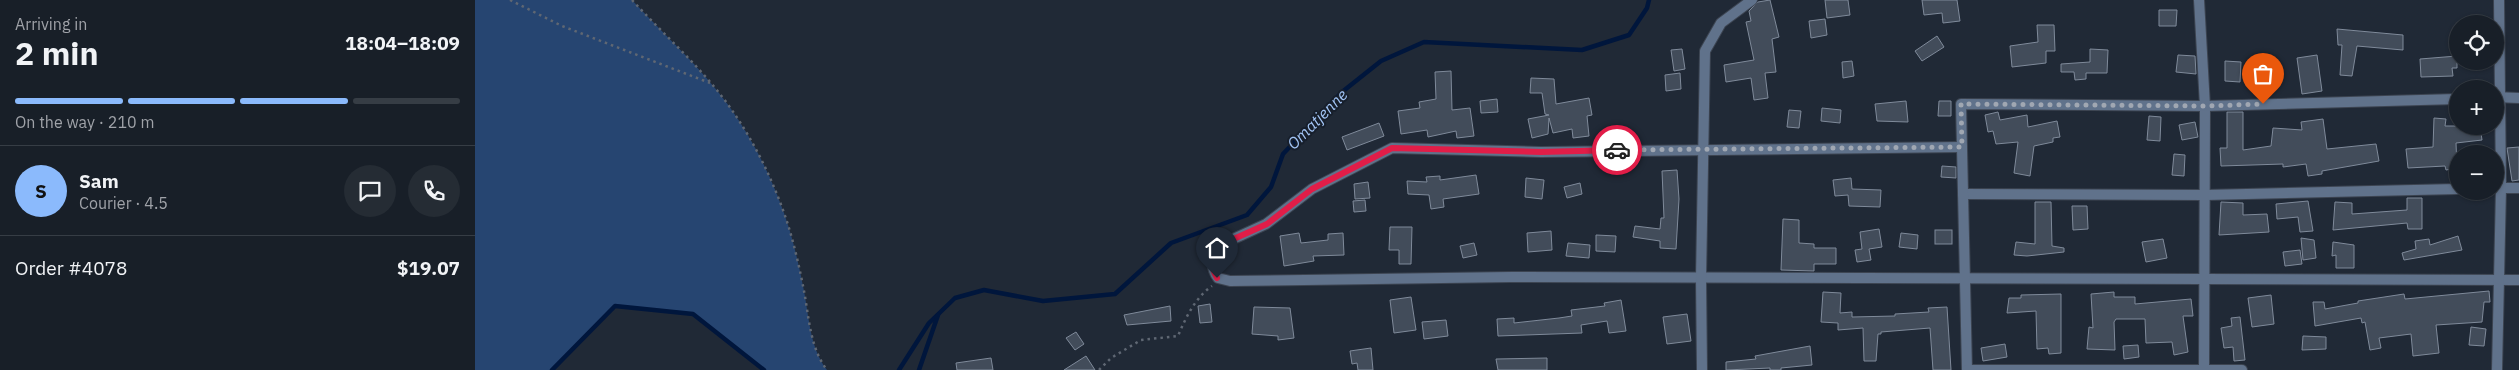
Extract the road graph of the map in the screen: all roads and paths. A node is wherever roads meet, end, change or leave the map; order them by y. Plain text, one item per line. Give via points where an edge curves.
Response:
1 (510, 0) edge
2 (632, 0) edge
3 (1752, 0) edge
4 (2199, 0) edge
5 (2499, 0) edge
6 (2497, 80) edge
7 (711, 83) junction
8 (2504, 97) edge
9 (2519, 98) edge
10 (2449, 99) edge
11 (2205, 106) junction
12 (1962, 147) junction
13 (1702, 148) junction
14 (2504, 188) edge
15 (2519, 188) edge
16 (2449, 189) edge
17 (1963, 194) junction
18 (2205, 195) junction
19 (2498, 200) edge
20 (1701, 279) junction
21 (1965, 279) junction
22 (2206, 279) junction
23 (1222, 280) junction
24 (2499, 280) junction
25 (2519, 280) edge
26 (827, 370) edge
27 (1099, 370) edge
28 (1702, 370) edge
29 (1967, 370) edge
30 (2204, 370) edge
31 (2242, 370) edge
32 (2497, 370) edge

1 - 7 path via 561,26
2 - 7 path
3 - 13 street via 1721,23 1705,51
4 - 11 street
5 - 6 street
7 - 26 path via 730,106 756,150 789,227 813,338 819,358
8 - 9 street
10 - 11 street
11 - 12 street via 1961,104
11 - 18 street
12 - 13 street
12 - 17 street
13 - 20 street
13 - 23 street via 1541,152 1392,148 1312,189 1267,224 1218,246 1213,252 1212,263 1214,272
14 - 15 street
16 - 18 street
17 - 18 street
17 - 21 street
18 - 22 street
19 - 24 street
20 - 21 street
20 - 23 street via 1511,276
20 - 28 street
21 - 22 street
21 - 29 street
22 - 24 street
22 - 30 street
23 - 27 path via 1204,292 1186,316 1178,336 1141,340 1111,358
24 - 25 street
24 - 32 street
29 - 30 street
30 - 31 street

